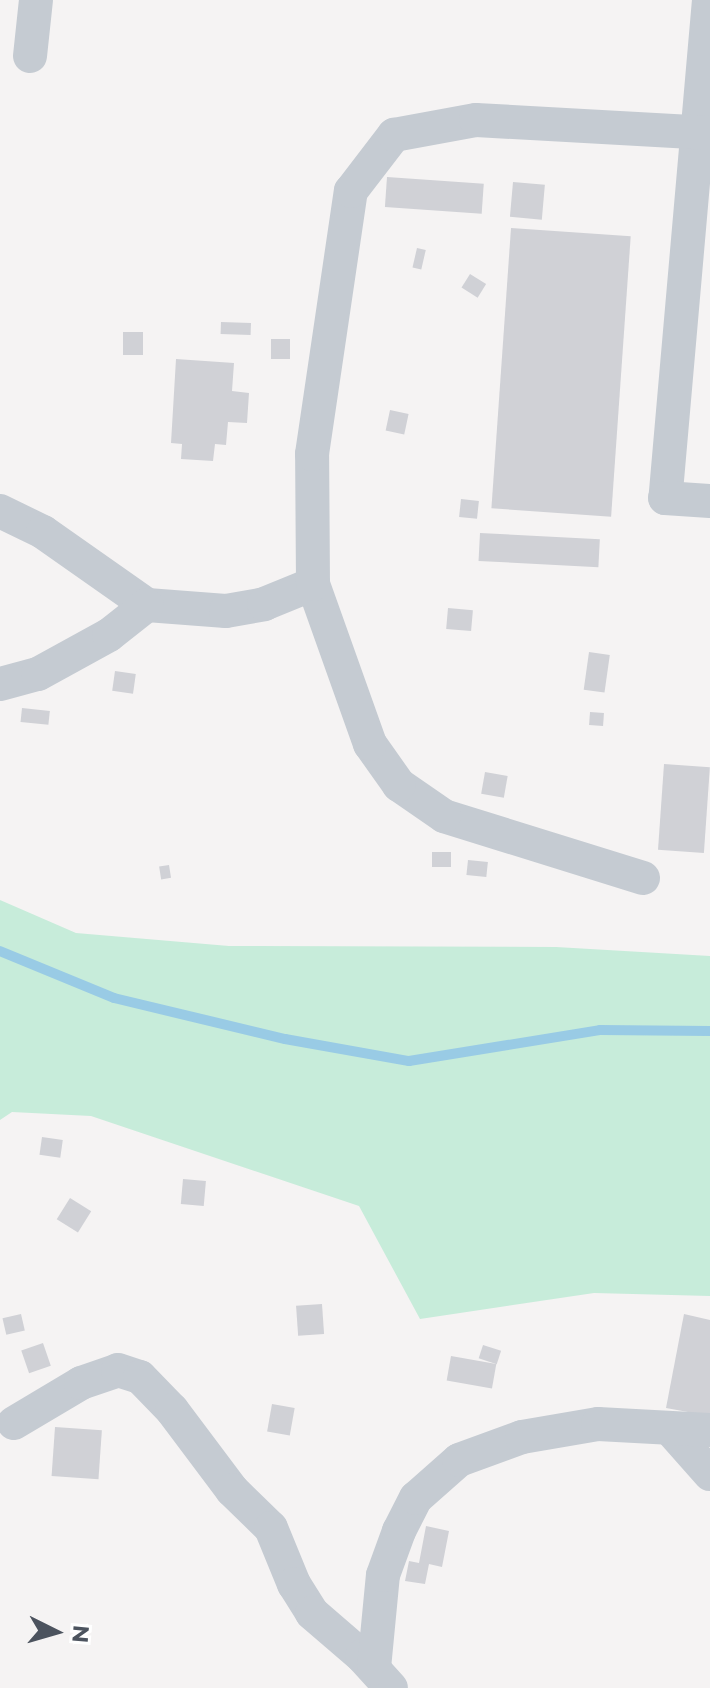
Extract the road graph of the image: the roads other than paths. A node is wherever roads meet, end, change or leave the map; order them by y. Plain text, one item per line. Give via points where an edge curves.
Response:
1 (36, 0) edge
2 (709, 0) edge
3 (30, 56) dead end
4 (710, 133) edge
5 (710, 501) edge
6 (0, 511) edge
7 (313, 584) junction
8 (147, 605) junction
9 (0, 684) edge
10 (643, 878) dead end
11 (14, 1423) dead end
12 (671, 1430) junction
13 (710, 1430) edge
14 (710, 1474) edge
15 (382, 1678) edge

1 - 3 street
2 - 5 street via 665,498
4 - 7 street via 476,120 394,135 351,191 312,454
6 - 8 street via 43,532
7 - 8 street via 264,604 226,611
7 - 10 street via 370,744 399,785 444,816
8 - 9 street via 109,635 38,674
11 - 15 street via 81,1383 118,1370 140,1377 232,1490 271,1528 312,1613
12 - 13 street
12 - 14 street
12 - 15 street via 598,1424 522,1437 459,1460 416,1498 383,1575

